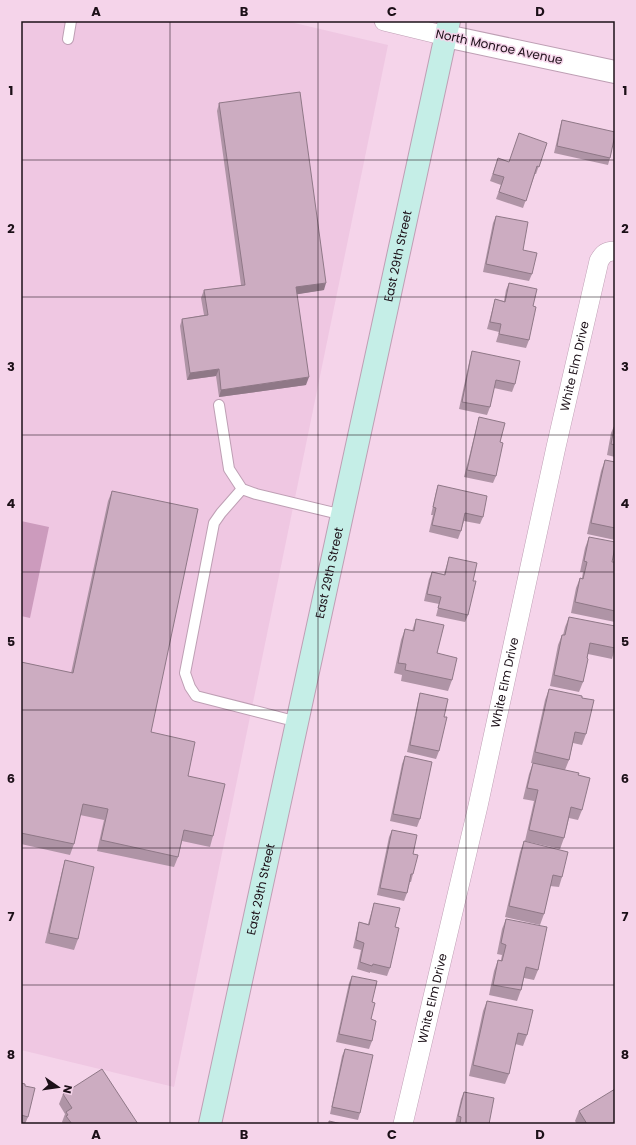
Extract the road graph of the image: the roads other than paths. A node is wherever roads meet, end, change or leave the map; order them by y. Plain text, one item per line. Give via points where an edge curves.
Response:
1 (71, 21) edge
2 (384, 21) edge
3 (448, 28) edge
4 (68, 38) dead end
5 (614, 68) edge
6 (615, 251) edge
7 (219, 405) dead end
8 (242, 489) junction
9 (343, 514) junction
10 (298, 722) junction
11 (210, 1124) edge
12 (403, 1124) edge

1 - 4 lane
2 - 3 street, North Monroe Avenue
3 - 5 street, North Monroe Avenue
3 - 9 main road, East 29th Street
6 - 12 street, White Elm Drive via 603,254 599,261 478,806
7 - 8 lane via 229,469
8 - 9 lane
8 - 10 lane via 221,512 214,524 185,673 196,696
9 - 10 main road, East 29th Street
10 - 11 main road, East 29th Street

